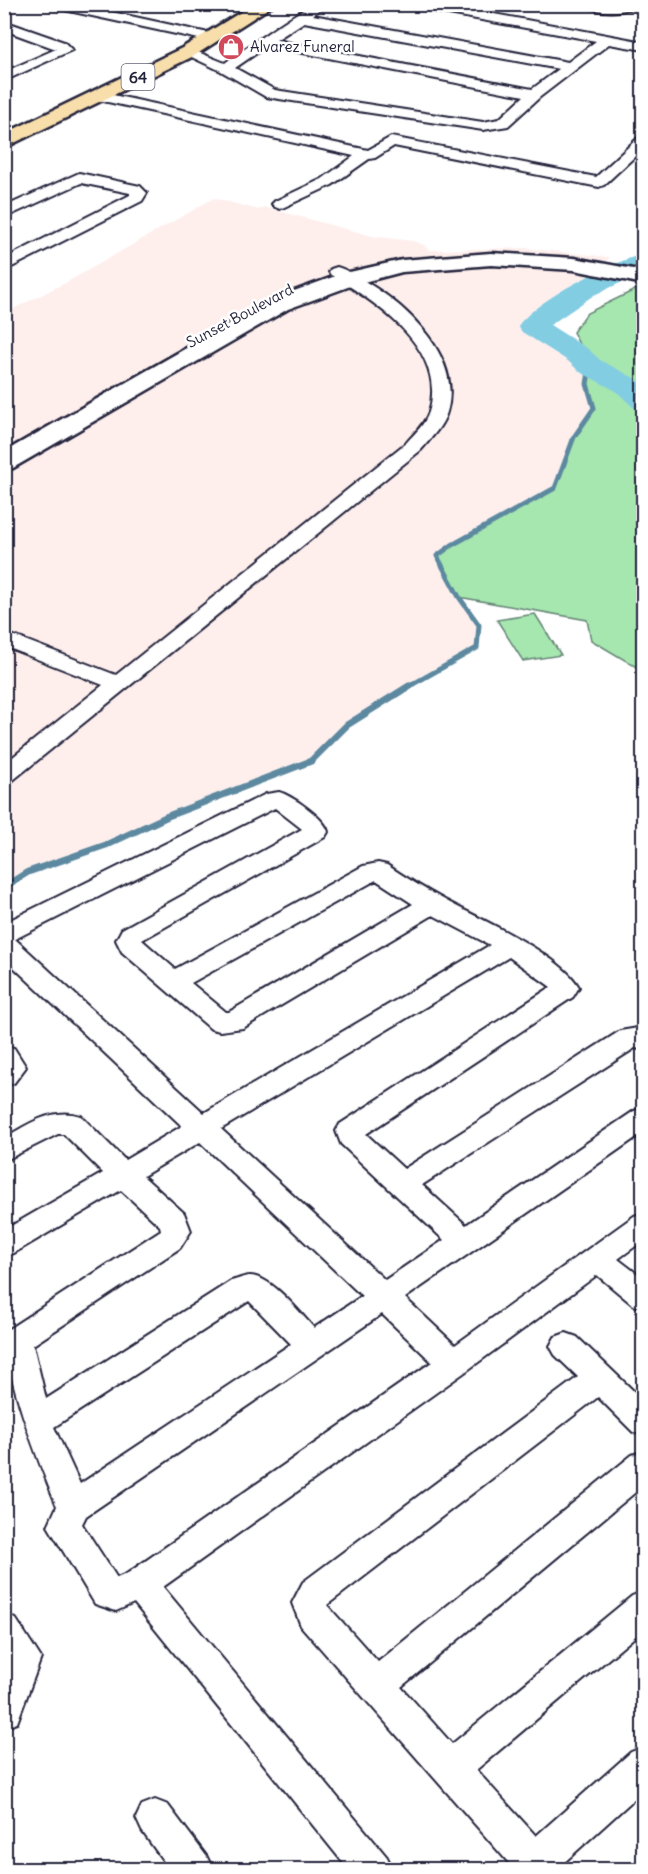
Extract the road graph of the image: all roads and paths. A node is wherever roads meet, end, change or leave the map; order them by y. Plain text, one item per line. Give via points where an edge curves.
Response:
1 (55, 4) edge
2 (120, 4) edge
3 (321, 4) edge
4 (416, 4) edge
5 (589, 4) edge
6 (633, 4) edge
7 (259, 6) edge
8 (167, 14) dead end
9 (300, 17) junction
10 (4, 25) edge
11 (212, 30) junction
12 (608, 39) junction
13 (265, 42) junction
14 (644, 46) edge
15 (188, 52) junction
16 (572, 67) junction
17 (226, 68) junction
18 (6, 75) edge
19 (535, 94) junction
20 (99, 96) junction
21 (9, 136) edge
22 (644, 140) edge
23 (366, 154) junction
24 (280, 204) dead end
25 (4, 213) edge
26 (9, 260) edge
27 (603, 265) junction
28 (644, 268) edge
29 (343, 275) junction
30 (644, 278) edge
31 (4, 448) edge
32 (4, 463) edge
33 (4, 638) edge
34 (118, 683) junction
35 (4, 776) edge
36 (432, 904) junction
37 (4, 934) edge
38 (4, 943) edge
39 (510, 945) junction
40 (172, 982) junction
41 (644, 1041) edge
42 (4, 1055) edge
43 (4, 1076) edge
44 (644, 1118) edge
45 (203, 1127) junction
46 (4, 1151) edge
47 (122, 1174) junction
48 (402, 1184) junction
49 (644, 1224) edge
50 (465, 1242) junction
51 (4, 1245) edge
52 (598, 1258) junction
53 (383, 1296) junction
54 (644, 1296) edge
55 (312, 1346) junction
56 (566, 1346) dead end
57 (454, 1363) junction
58 (599, 1379) junction
59 (36, 1422) junction
60 (644, 1422) edge
61 (644, 1465) edge
62 (74, 1506) junction
63 (140, 1584) junction
64 (644, 1607) edge
65 (4, 1630) edge
66 (376, 1686) junction
67 (4, 1711) edge
68 (644, 1765) edge
69 (450, 1769) junction
70 (155, 1818) dead end
71 (538, 1866) edge
72 (194, 1869) edge
73 (374, 1869) edge

1 - 11 street
2 - 8 street
3 - 9 street
4 - 12 street
5 - 6 street via 618,8
7 - 11 main road, 64 via 232,27
9 - 13 street
9 - 16 street
10 - 18 street via 64,50
11 - 15 main road, 64
12 - 14 street
12 - 16 street
13 - 17 street
13 - 19 street
15 - 17 street
15 - 20 main road, 64
16 - 19 street
17 - 19 street via 271,94 483,126 503,123
20 - 21 main road, 64
20 - 23 street
22 - 23 street via 599,182 391,141
23 - 24 street via 327,182
25 - 26 street via 79,177 139,193 137,198
27 - 28 main road
27 - 29 main road, Sunset Boulevard via 520,259 456,261
27 - 30 main road
29 - 31 main road, Sunset Boulevard via 267,299
29 - 32 main road, Sunset Boulevard via 280,304
29 - 34 street via 388,304 412,328 430,356 440,380 440,401 433,423 414,446
33 - 34 street
34 - 35 street
36 - 39 street
36 - 40 street via 378,871 372,872
36 - 40 street via 228,1023 219,1022
37 - 40 street via 270,800 279,799 316,832 131,936 131,946
38 - 45 street
39 - 45 street
39 - 48 street via 563,982 564,991 350,1131 351,1137
41 - 48 street via 630,1038
42 - 43 street via 12,1067
44 - 50 street
45 - 47 street
45 - 53 street
46 - 47 street via 53,1124 71,1123
47 - 51 street
47 - 59 street via 174,1221 176,1231 170,1240 18,1339 17,1349
48 - 50 street
49 - 52 street
50 - 53 street
52 - 54 street
52 - 57 street
53 - 55 street
53 - 57 street
55 - 59 street via 257,1289 249,1288
55 - 62 street
56 - 58 street
57 - 63 street
58 - 60 street
58 - 66 street via 315,1593 309,1603 313,1615
59 - 62 street
61 - 66 street
62 - 63 street via 66,1526 106,1593 116,1595
63 - 73 street
64 - 69 street
65 - 67 street via 23,1658
66 - 69 street
68 - 71 street
69 - 71 street
70 - 72 street

